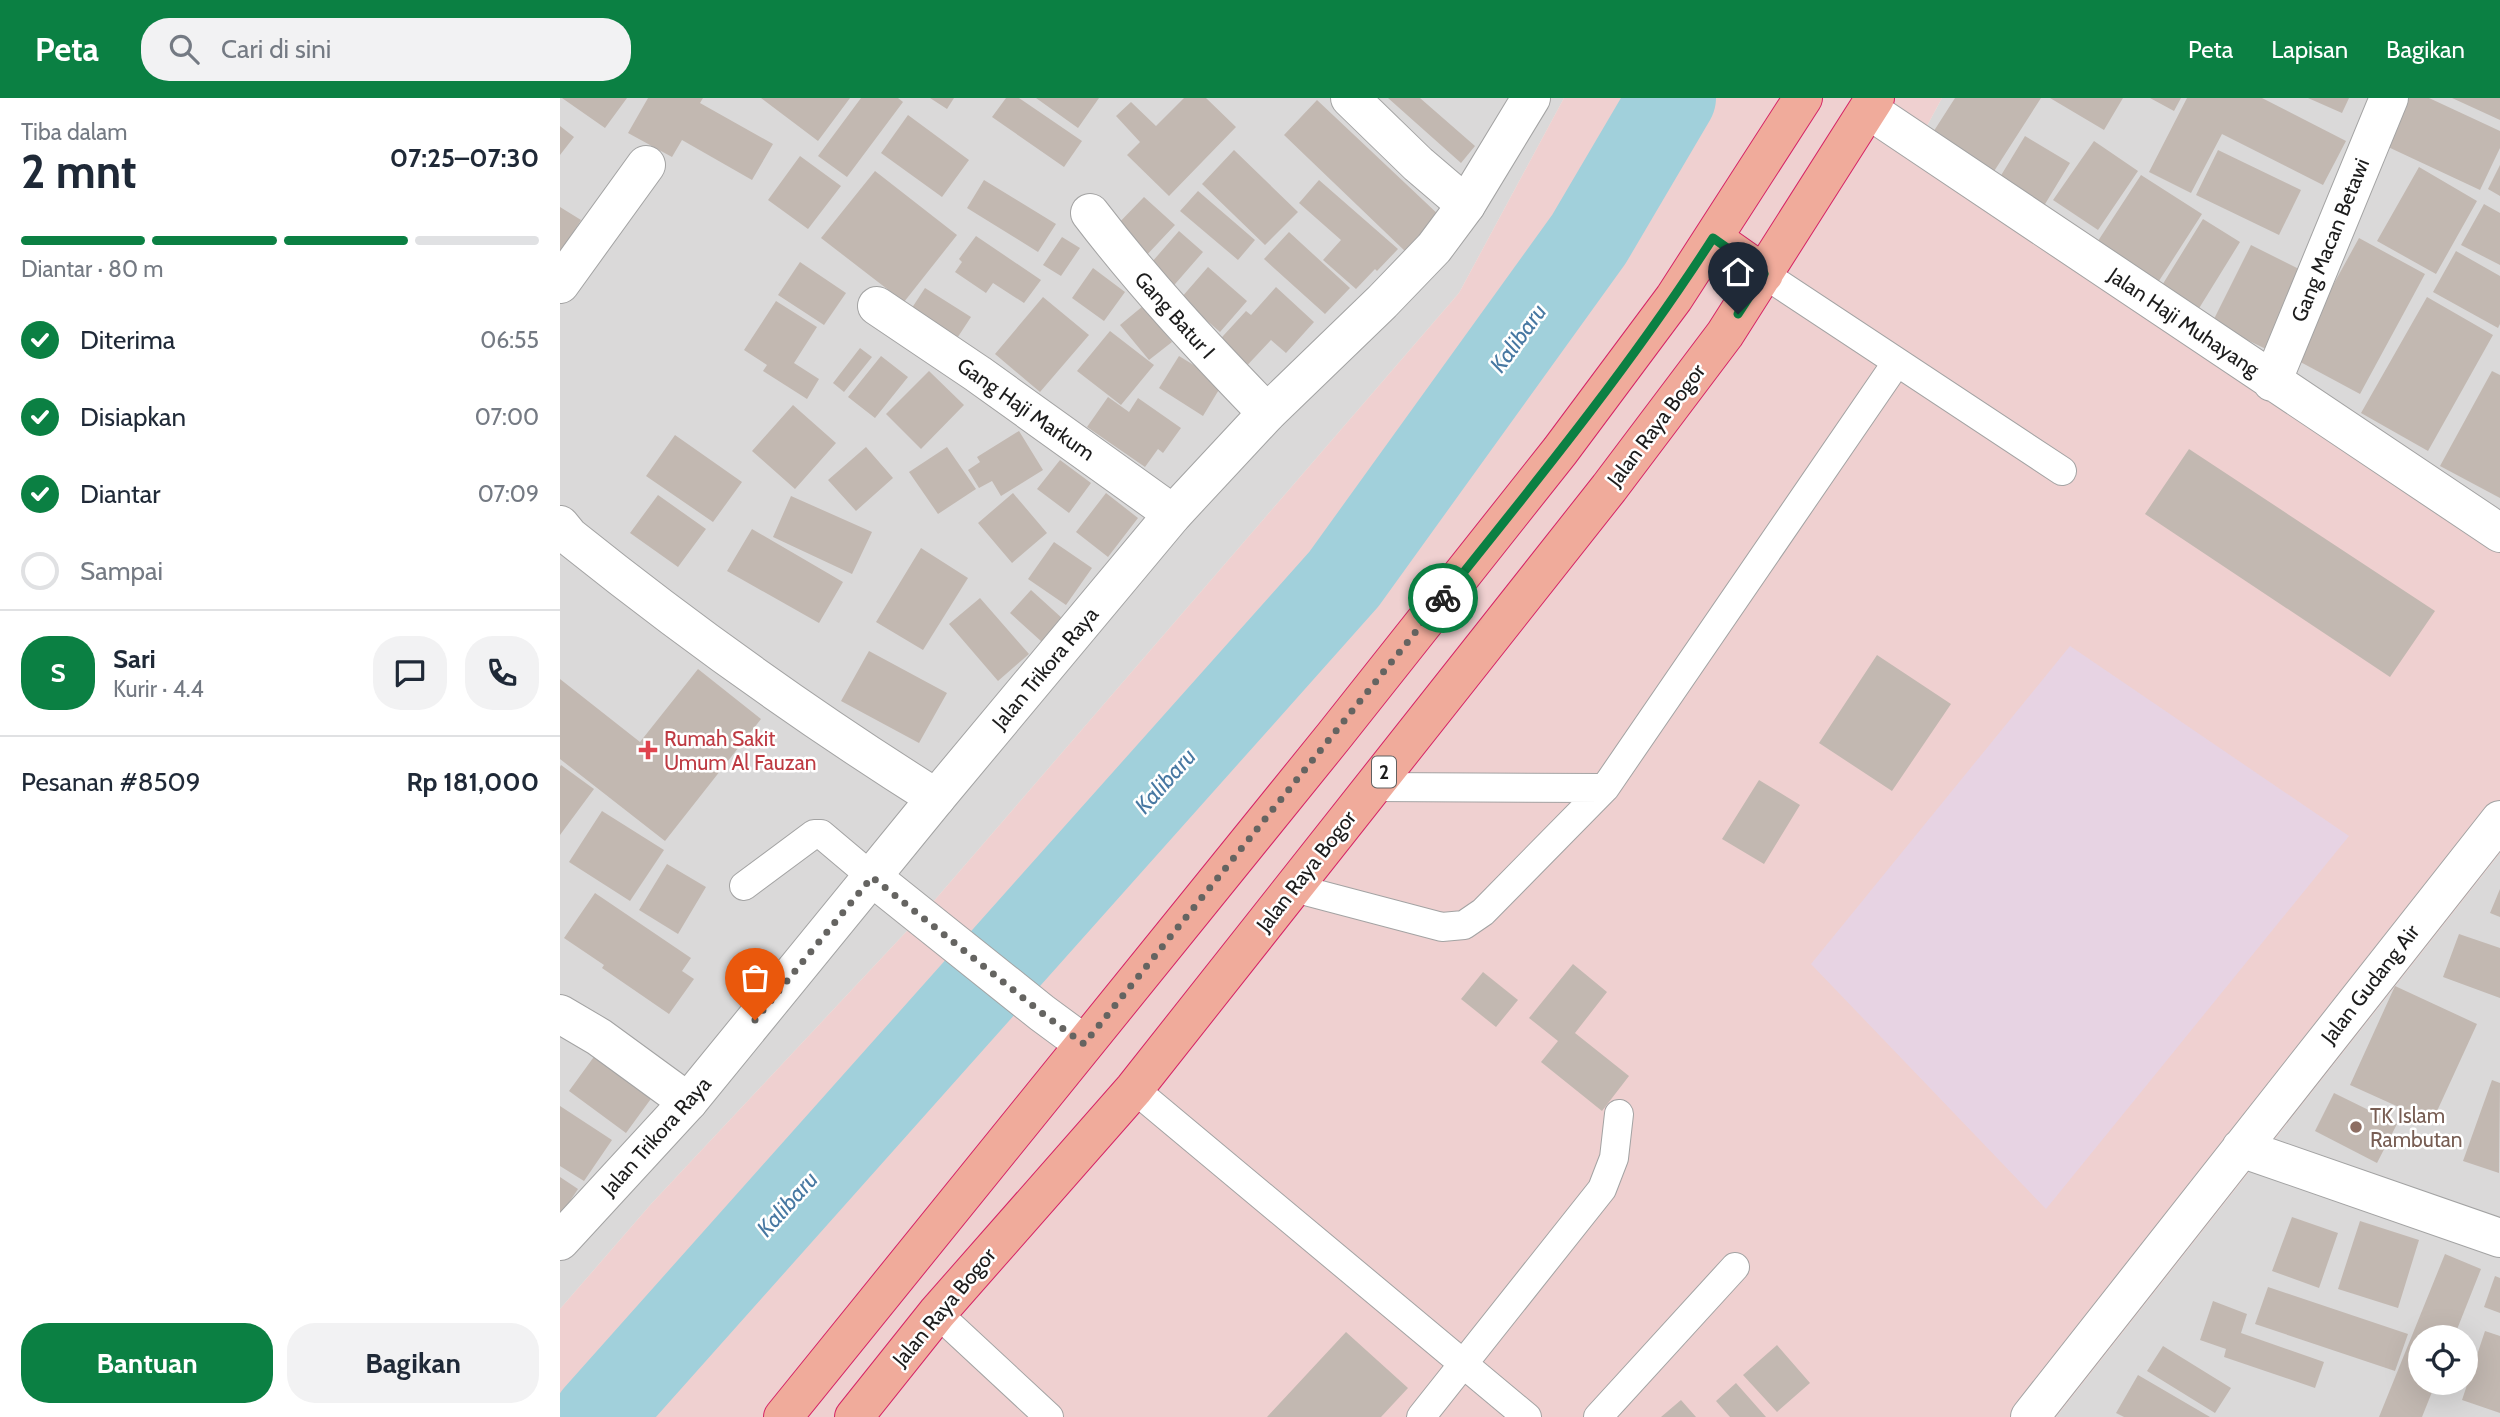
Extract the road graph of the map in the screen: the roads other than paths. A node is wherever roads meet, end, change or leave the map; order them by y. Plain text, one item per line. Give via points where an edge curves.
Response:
1 (1350, 98) edge
2 (1531, 98) edge
3 (1804, 98) edge
4 (2389, 98) edge
5 (1872, 104) edge
6 (646, 165) dead end
7 (1466, 205) junction
8 (1090, 213) dead end
9 (1713, 238) junction
10 (1764, 274) junction
11 (560, 284) edge
12 (877, 306) dead end
13 (1897, 362) junction
14 (2272, 382) junction
15 (1267, 413) junction
16 (2062, 471) dead end
17 (1173, 514) junction
18 (560, 525) edge
19 (2500, 533) edge
20 (1373, 787) junction
21 (1605, 788) junction
22 (936, 798) junction
23 (2500, 820) edge
24 (872, 877) junction
25 (744, 886) dead end
26 (1294, 888) junction
27 (560, 1014) edge
28 (1084, 1044) junction
29 (1134, 1090) junction
30 (688, 1102) junction
31 (1619, 1114) dead end
32 (2241, 1148) junction
33 (2500, 1238) edge
34 (560, 1241) edge
35 (1735, 1267) dead end
36 (937, 1313) junction
37 (1463, 1364) junction
38 (1046, 1416) edge
39 (783, 1417) edge
40 (854, 1417) edge
41 (1421, 1417) edge
42 (1527, 1417) edge
43 (1598, 1417) edge
44 (2030, 1417) edge

1 - 7 street
2 - 7 street, Jalan Trikora Raya
3 - 9 highway
4 - 14 street, Gang Macan Betawi
5 - 10 highway, Jalan Raya Bogor / 2
5 - 14 street, Jalan Haji Muhayang
6 - 11 street
7 - 15 street, Jalan Trikora Raya via 1434,248
8 - 15 street, Gang Batur I via 1176,318
9 - 10 highway
9 - 28 highway via 1674,298 1551,462
10 - 13 lane
10 - 20 highway, Jalan Raya Bogor / 2 via 1725,334 1609,488
12 - 17 street, Gang Haji Markum
13 - 16 lane
13 - 21 lane
14 - 19 street, Jalan Haji Muhayang
15 - 17 street, Jalan Trikora Raya
17 - 22 street, Jalan Trikora Raya
18 - 22 street via 660,609
20 - 21 lane
20 - 26 highway, Jalan Raya Bogor / 2
21 - 26 lane via 1483,912 1464,925 1442,927
22 - 24 street, Jalan Trikora Raya
23 - 32 street, Jalan Gudang Air
24 - 25 lane via 821,834 814,834
24 - 28 street
24 - 30 street, Jalan Trikora Raya
26 - 29 highway, Jalan Raya Bogor / 2
27 - 30 street
28 - 39 highway
29 - 36 highway, Jalan Raya Bogor / 2
29 - 37 lane
30 - 34 street, Jalan Trikora Raya
31 - 37 lane via 1614,1158 1602,1189
32 - 33 street
32 - 44 street, Jalan Gudang Air
35 - 43 lane
36 - 38 lane
36 - 40 highway, Jalan Raya Bogor / 2
37 - 41 lane
37 - 42 lane

